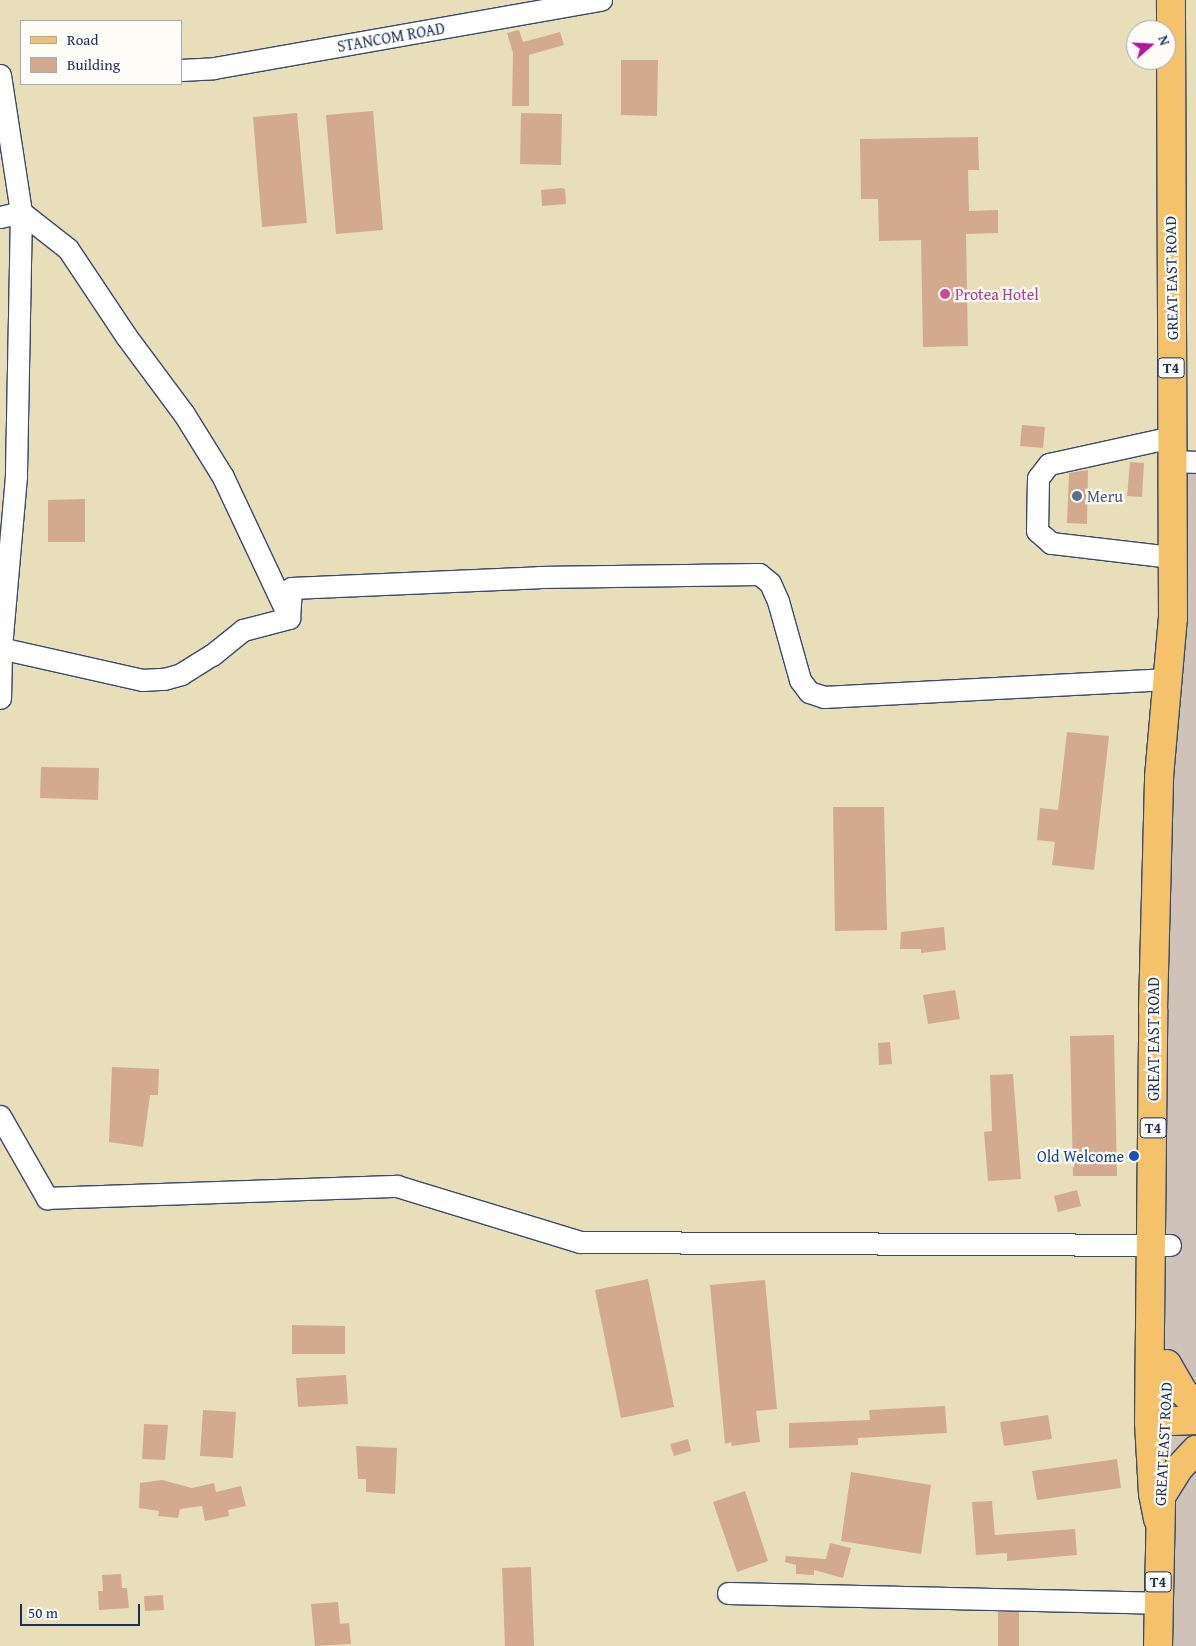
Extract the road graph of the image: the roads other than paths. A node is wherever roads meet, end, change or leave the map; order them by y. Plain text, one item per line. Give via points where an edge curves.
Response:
1 (601, 0) edge
2 (1171, 0) edge
3 (182, 70) edge
4 (6, 78) edge
5 (21, 212) junction
6 (0, 217) edge
7 (1180, 453) edge
8 (1171, 557) junction
9 (289, 618) junction
10 (0, 648) edge
11 (1168, 679) junction
12 (0, 698) edge
13 (0, 1116) edge
14 (1161, 1244) junction
15 (1167, 1364) junction
16 (1196, 1404) edge
17 (1196, 1420) edge
18 (1157, 1431) junction
19 (1196, 1438) edge
20 (1196, 1450) edge
21 (1160, 1507) junction
22 (728, 1593) dead end
23 (1158, 1603) junction
24 (1158, 1646) edge

1 - 3 street, STANCOM ROAD via 214,68
2 - 7 main road, GREAT EAST ROAD / T4
4 - 5 street
5 - 6 street
5 - 9 street via 68,249 126,336 184,414 223,476
5 - 10 street via 16,476
7 - 8 main road, GREAT EAST ROAD / T4
7 - 8 street via 1049,464 1038,478 1037,531 1051,543
8 - 11 main road, GREAT EAST ROAD / T4 via 1173,618
9 - 10 street via 243,630 212,655 181,674 164,679 142,680
9 - 11 street via 291,588 539,577 759,574 770,583 778,601 800,680 809,692 824,697
10 - 12 street
11 - 14 main road, GREAT EAST ROAD / T4 via 1159,777 1153,1010
13 - 14 street via 47,1198 397,1186 580,1242
14 - 15 main road, GREAT EAST ROAD / T4
14 - 18 main road, GREAT EAST ROAD / T4
15 - 16 main road via 1183,1392
15 - 18 main road, GREAT EAST ROAD / T4
17 - 18 main road
18 - 19 main road
18 - 21 main road, GREAT EAST ROAD / T4 via 1152,1494
20 - 21 main road via 1179,1468
21 - 23 main road, T4
22 - 23 street
23 - 24 main road, T4

